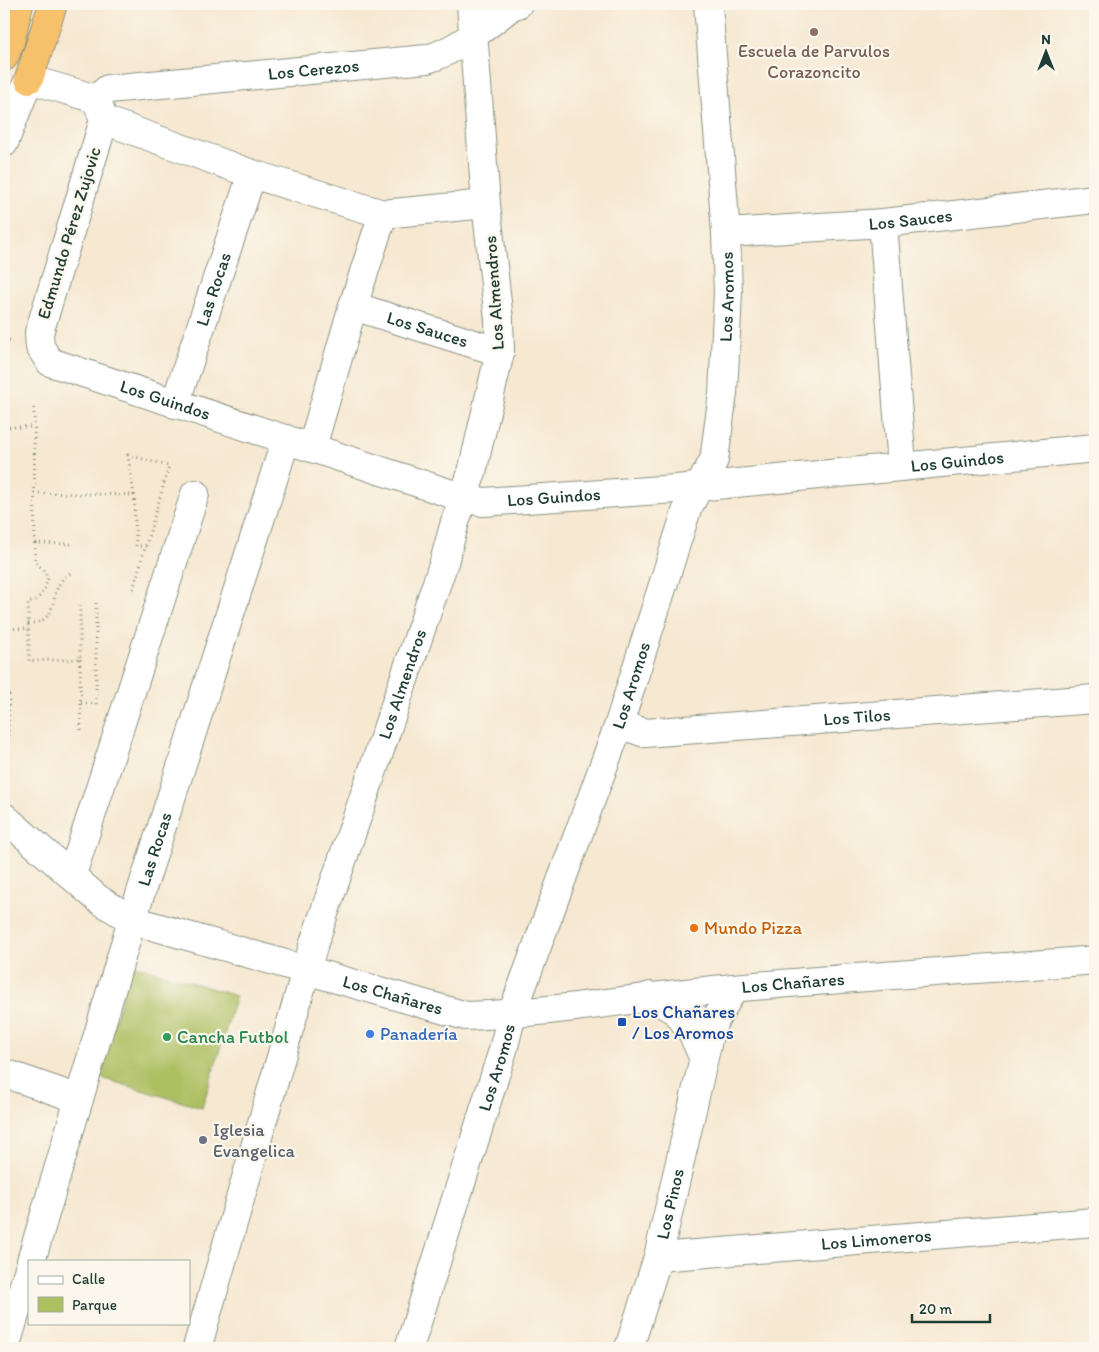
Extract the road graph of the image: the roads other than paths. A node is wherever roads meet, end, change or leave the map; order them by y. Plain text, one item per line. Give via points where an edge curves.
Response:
1 (19, 4) edge
2 (53, 4) edge
3 (471, 4) edge
4 (518, 4) edge
5 (708, 4) edge
6 (474, 34) junction
7 (4, 56) edge
8 (29, 79) junction
9 (100, 109) junction
10 (4, 143) edge
11 (252, 174) junction
12 (1095, 200) edge
13 (486, 204) junction
14 (383, 214) junction
15 (883, 223) junction
16 (726, 233) junction
17 (353, 306) junction
18 (40, 347) joint
19 (500, 352) junction
20 (175, 404) junction
21 (286, 439) junction
22 (312, 448) junction
23 (1095, 448) edge
24 (902, 466) junction
25 (699, 486) junction
26 (195, 494) dead end
27 (464, 498) junction
28 (1095, 699) edge
29 (619, 724) junction
30 (4, 816) edge
31 (72, 876) junction
32 (132, 920) junction
33 (1095, 960) edge
34 (306, 969) junction
35 (734, 988) junction
36 (650, 996) junction
37 (512, 1014) junction
38 (703, 1057) junction
39 (4, 1073) edge
40 (79, 1099) junction
41 (1095, 1222) edge
42 (658, 1256) junction
43 (31, 1260) edge
44 (28, 1271) edge
45 (4, 1348) edge
46 (197, 1348) edge
47 (409, 1348) edge
48 (629, 1348) edge

1 - 7 highway
2 - 8 highway
3 - 6 street, Los Almendros
4 - 6 street, Los Cerezos
5 - 16 street, Los Aromos
6 - 9 street, Los Cerezos via 438,56 427,59 108,89
6 - 13 street, Los Almendros
8 - 9 street
8 - 10 street
9 - 11 street
9 - 18 street, Edmundo Pérez Zujovic via 38,333
11 - 14 street
11 - 20 street, Las Rocas
12 - 15 street, Los Sauces
13 - 14 street
13 - 19 street, Los Almendros
14 - 17 street
15 - 16 street, Los Sauces
15 - 24 street
16 - 25 street, Los Aromos via 728,293 723,393 714,460
17 - 19 street, Los Sauces
17 - 22 street
18 - 20 street, Los Guindos via 50,362
19 - 27 street, Los Almendros
20 - 21 street, Los Guindos
21 - 22 street, Los Guindos
21 - 32 street, Las Rocas
22 - 27 street, Los Guindos
23 - 24 street, Los Guindos
24 - 25 street, Los Guindos
25 - 27 street, Los Guindos via 483,502
25 - 29 street, Los Aromos via 688,509
26 - 31 street
27 - 34 street, Los Almendros
28 - 29 street, Los Tilos via 645,733
29 - 37 street, Los Aromos
30 - 31 street, Los Chañares
31 - 32 street, Los Chañares via 98,899
32 - 34 street, Los Chañares
32 - 40 street, Las Rocas
33 - 35 street, Los Chañares
34 - 37 street, Los Chañares via 466,1016
34 - 46 street, Los Almendros
35 - 36 street, Los Chañares
35 - 38 street, Los Pinos via 711,1027
36 - 37 street, Los Chañares
36 - 38 street via 676,1011 692,1032
37 - 47 street, Los Aromos
38 - 42 street, Los Pinos
39 - 40 street
40 - 43 street, Las Rocas
41 - 42 street, Los Limoneros
42 - 48 street, Los Pinos
44 - 45 street

